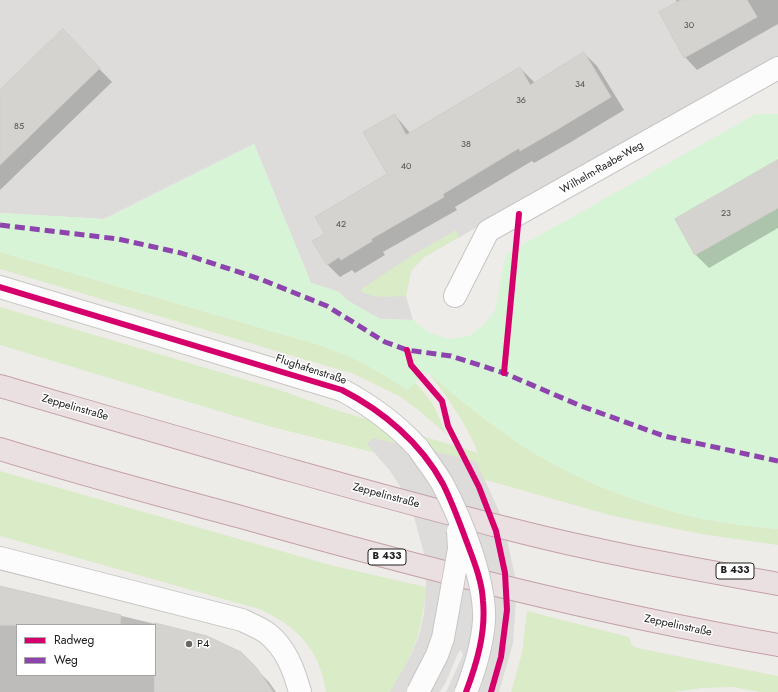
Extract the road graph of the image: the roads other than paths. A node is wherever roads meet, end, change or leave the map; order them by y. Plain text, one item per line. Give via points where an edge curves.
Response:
1 (778, 68) edge
2 (0, 287) edge
3 (455, 296) dead end
4 (0, 386) edge
5 (0, 449) edge
6 (458, 520) junction
7 (0, 558) edge
8 (692, 568) junction
9 (778, 575) edge
10 (778, 584) edge
11 (778, 645) edge
12 (300, 692) edge
13 (418, 692) edge
14 (466, 692) edge

1 - 3 street, Wilhelm-Raabe-Weg via 488,231
2 - 6 street, Flughafenstraße, bridge via 342,390 385,418 418,448 442,483
4 - 8 highway, Zeppelinstraße / B 433 via 269,465 518,531
5 - 11 highway, Zeppelinstraße / B 433 via 324,540 557,601
6 - 13 street, Flughafenstraße, bridge via 459,549 442,638 437,655
6 - 14 street, Flughafenstraße, bridge via 480,582 483,600 481,641
7 - 12 street via 242,620 266,632 279,645 288,659
8 - 9 highway, B 433
8 - 10 highway, Zeppelinstraße

